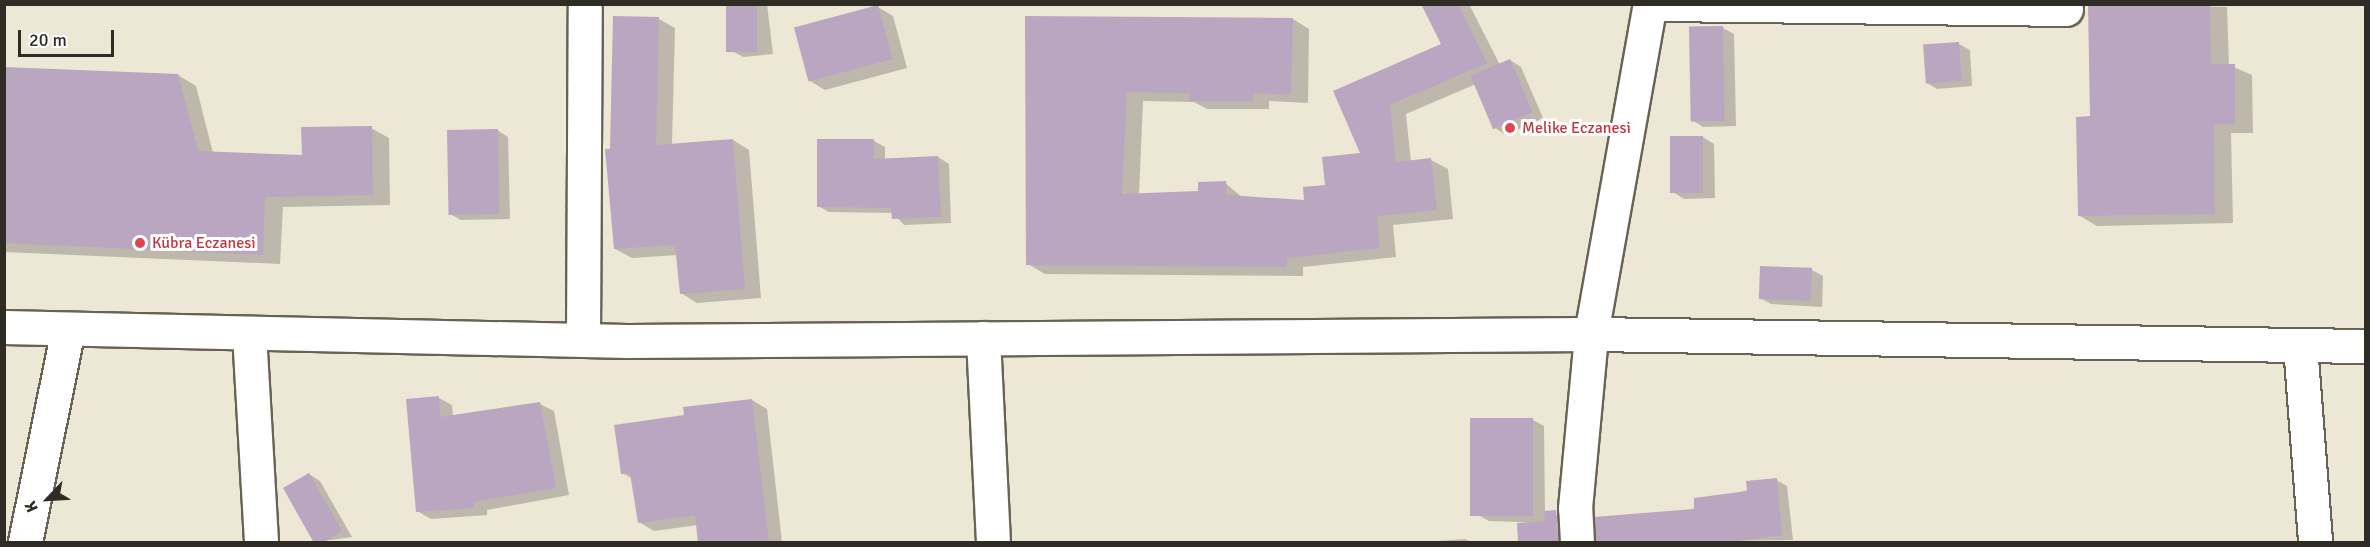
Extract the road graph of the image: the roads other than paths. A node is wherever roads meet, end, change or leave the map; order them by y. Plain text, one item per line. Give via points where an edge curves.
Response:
1 (585, 4) edge
2 (1650, 4) edge
3 (1661, 4) edge
4 (2067, 9) dead end
5 (4, 327) edge
6 (68, 329) junction
7 (249, 333) junction
8 (1591, 334) junction
9 (983, 338) junction
10 (583, 340) junction
11 (2300, 345) junction
12 (2366, 346) edge
13 (25, 543) edge
14 (261, 543) edge
15 (993, 543) edge
16 (1577, 543) edge
17 (2315, 543) edge

1 - 10 street
2 - 8 street
3 - 4 street
5 - 6 street
6 - 7 street
6 - 13 street
7 - 10 street
7 - 14 street
8 - 9 street
8 - 11 street
8 - 16 street via 1575,508
9 - 10 street
9 - 15 street
11 - 12 street
11 - 17 street

